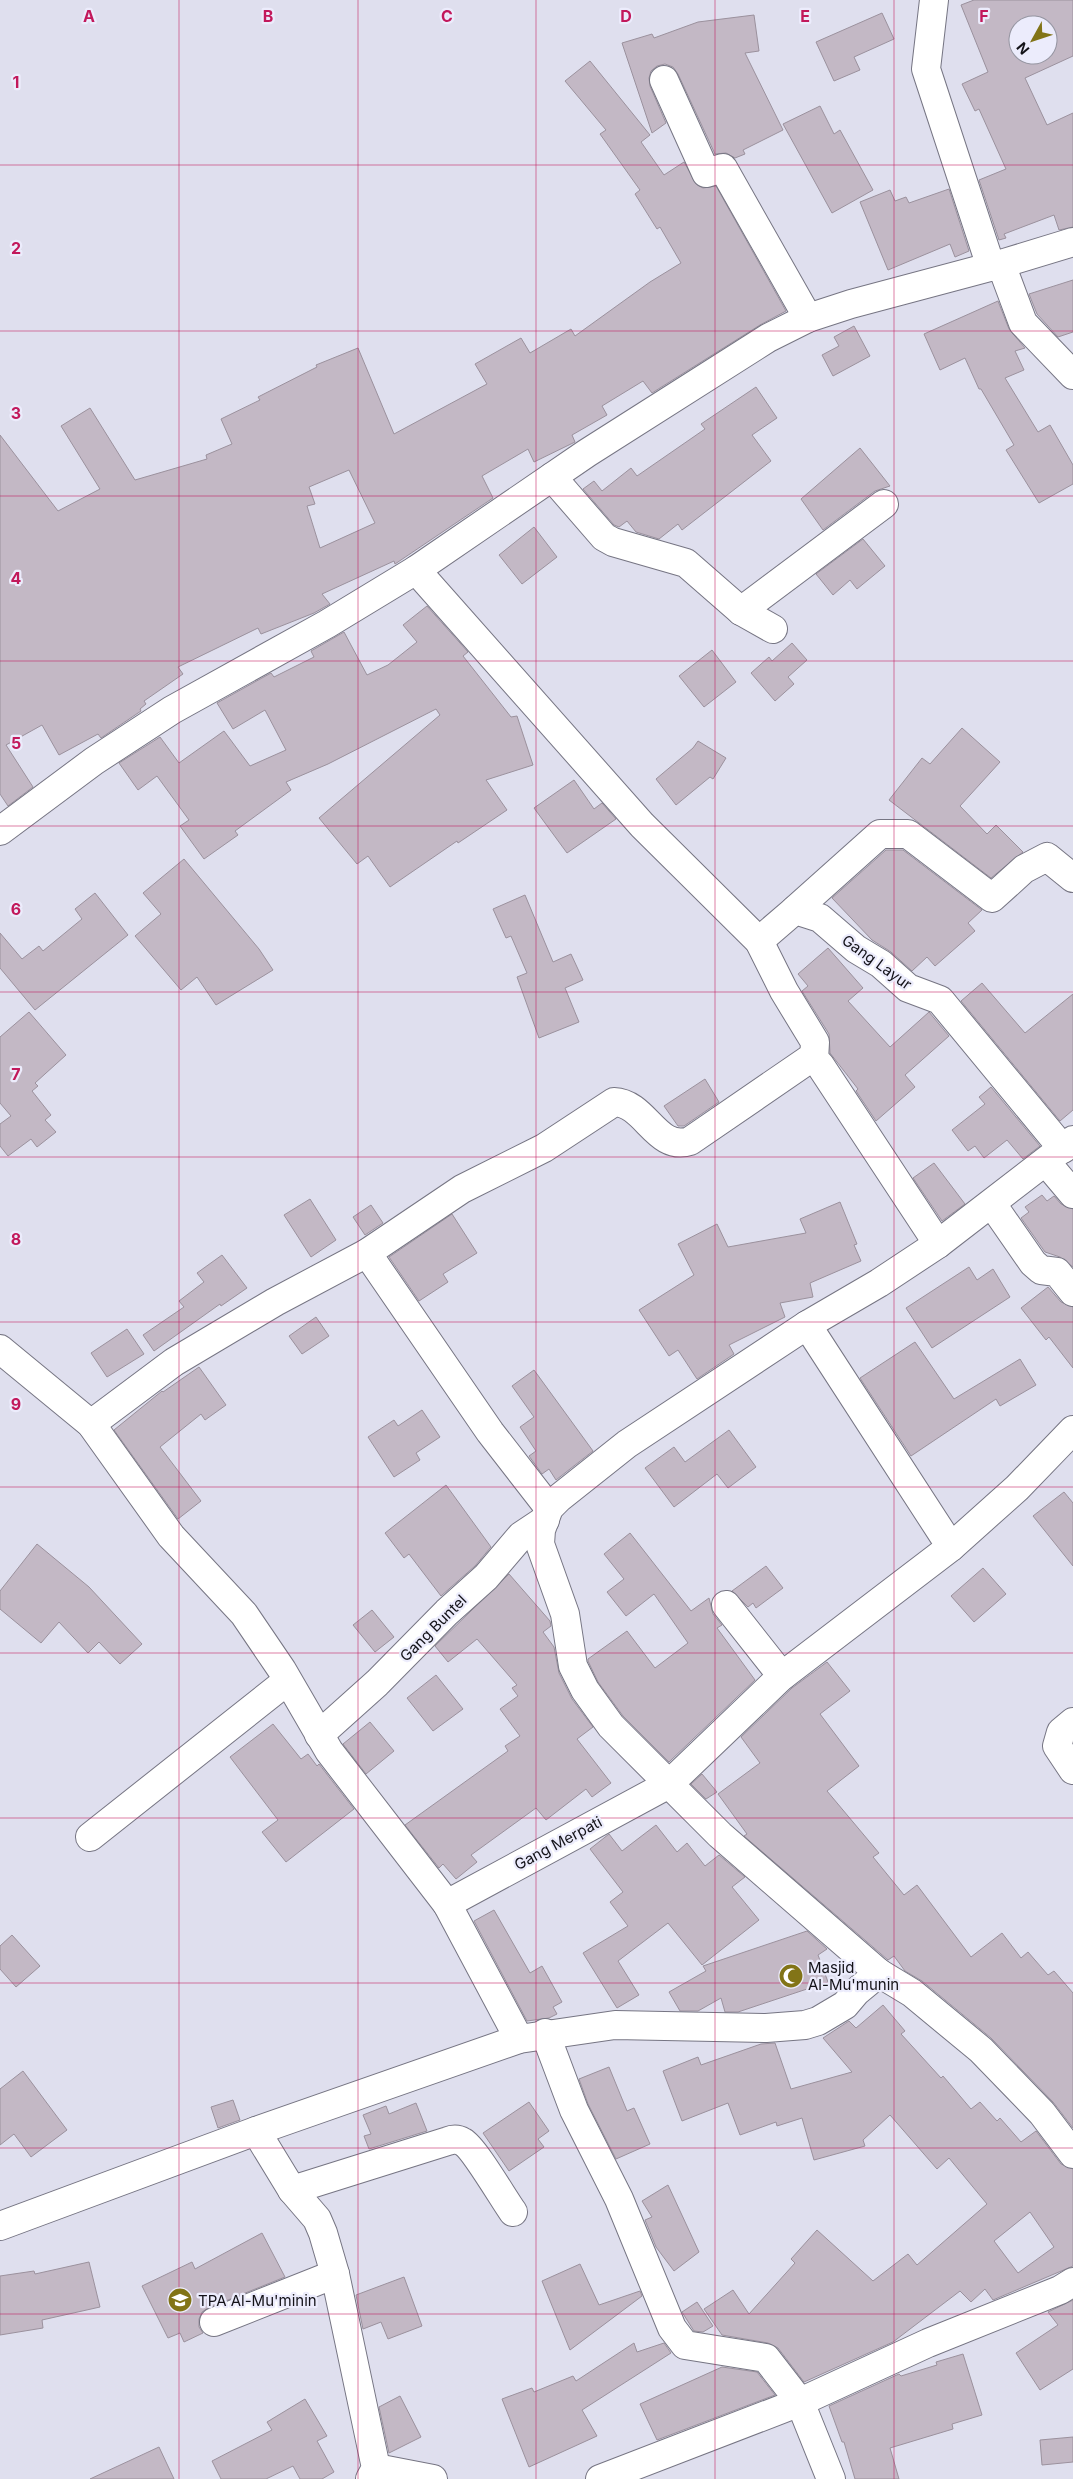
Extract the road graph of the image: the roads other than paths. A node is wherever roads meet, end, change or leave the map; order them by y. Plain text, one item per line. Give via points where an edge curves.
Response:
1 (934, 0) edge
2 (664, 80) dead end
3 (1073, 242) edge
4 (996, 266) junction
5 (808, 318) junction
6 (1073, 375) edge
7 (552, 477) junction
8 (884, 504) dead end
9 (416, 570) junction
10 (741, 611) junction
11 (773, 629) dead end
12 (0, 831) edge
13 (1073, 878) edge
14 (795, 910) junction
15 (759, 942) junction
16 (814, 1060) junction
17 (1061, 1150) edge
18 (1073, 1194) edge
19 (992, 1204) junction
20 (938, 1244) junction
21 (367, 1253) junction
22 (1073, 1292) edge
23 (807, 1325) junction
24 (0, 1349) edge
25 (91, 1424) junction
26 (1073, 1430) edge
27 (547, 1514) junction
28 (951, 1547) junction
29 (726, 1605) dead end
30 (782, 1676) junction
31 (286, 1681) junction
32 (1073, 1722) edge
33 (319, 1735) junction
34 (1073, 1770) edge
35 (669, 1784) junction
36 (90, 1836) dead end
37 (447, 1904) junction
38 (879, 1973) junction
39 (532, 2036) junction
40 (256, 2131) junction
41 (1073, 2154) edge
42 (292, 2190) junction
43 (513, 2212) dead end
44 (0, 2226) edge
45 (335, 2274) junction
46 (1073, 2282) edge
47 (214, 2322) dead end
48 (800, 2402) junction
49 (373, 2474) edge
50 (433, 2479) edge
51 (600, 2479) edge
52 (831, 2479) edge

1 - 4 street via 926,70
2 - 5 street via 706,173 723,168
3 - 4 street
4 - 5 street
4 - 6 street via 1023,323
5 - 7 street via 768,338
7 - 9 street
7 - 10 street via 604,537 686,563
8 - 10 street
9 - 12 street via 327,624 172,710 94,761
9 - 15 street via 642,825
10 - 11 street
13 - 14 street via 1047,856 1024,869 992,898 908,834 880,834
14 - 15 street
14 - 17 street, Gang Layur via 820,918 856,949 882,964 908,988 940,1000
15 - 16 street via 815,1042
16 - 20 street
16 - 21 street via 808,1060 690,1141 680,1144 659,1134 634,1108 614,1102 544,1148 462,1188
17 - 18 street, Gang Layur
17 - 19 street, Gang Buntel
19 - 20 street, Gang Buntel
19 - 22 street via 1033,1263 1041,1270 1057,1272
20 - 23 street, Gang Buntel
21 - 25 street via 275,1302 174,1362
21 - 27 street
23 - 27 street, Gang Buntel via 627,1444 559,1498
23 - 28 street
24 - 25 street
25 - 31 street via 171,1536 244,1614
26 - 28 street, Gang Merpati via 1017,1488
27 - 33 street, Gang Buntel via 521,1536 486,1577 377,1683
27 - 35 street via 540,1544 565,1614 573,1666 585,1690 611,1726
28 - 30 street, Gang Merpati
29 - 30 street
30 - 35 street, Gang Merpati
31 - 33 street
31 - 36 street
32 - 34 street via 1061,1732 1057,1746
33 - 37 street
35 - 37 street, Gang Merpati
35 - 38 street via 720,1835
37 - 39 street
38 - 39 street via 845,2005 818,2021 804,2025 766,2028 615,2024
38 - 41 street via 912,1994 981,2050 1042,2113
39 - 40 street
39 - 48 street via 619,2199 672,2328 685,2345 766,2358
40 - 42 street
40 - 44 street
42 - 43 street via 448,2140 459,2140 465,2143
42 - 45 street via 317,2219
45 - 47 street
45 - 49 street
46 - 48 street via 1052,2294 928,2343
48 - 51 street
48 - 52 street
49 - 50 street

